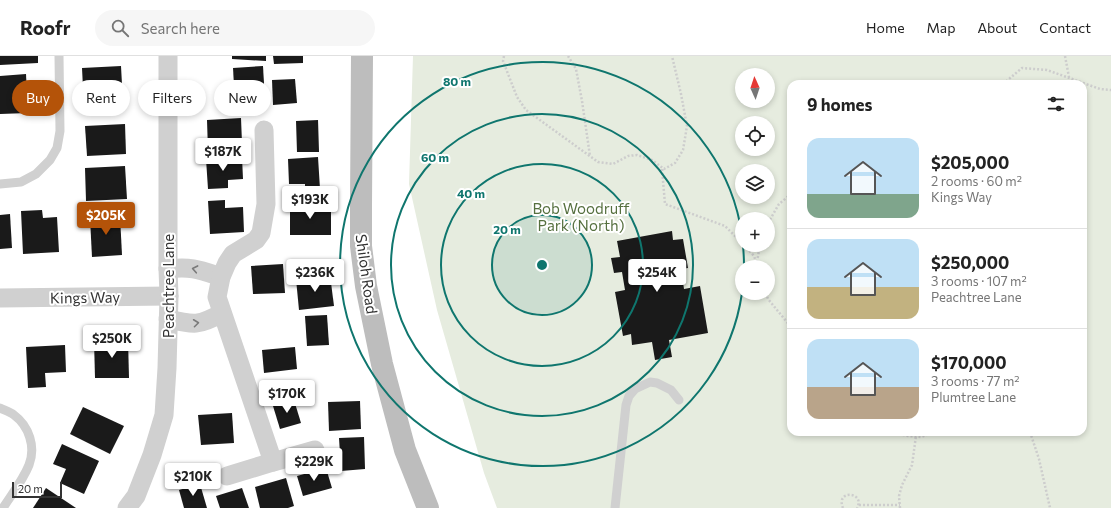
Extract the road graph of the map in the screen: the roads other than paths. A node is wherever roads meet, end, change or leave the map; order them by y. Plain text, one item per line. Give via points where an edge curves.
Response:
1 (60, 56) edge
2 (168, 56) edge
3 (362, 56) edge
4 (264, 130) dead end
5 (0, 184) edge
6 (168, 269) junction
7 (221, 277) junction
8 (169, 296) junction
9 (0, 298) edge
10 (219, 305) junction
11 (168, 320) junction
12 (679, 400) dead end
13 (0, 408) edge
14 (315, 450) dead end
15 (273, 462) junction
16 (227, 476) dead end
17 (3, 508) edge
18 (127, 508) edge
19 (428, 508) edge
20 (616, 508) edge

1 - 5 lane via 60,131 57,148 50,160 36,174 21,182
2 - 6 street, Peachtree Lane
3 - 19 main road, Shiloh Road via 361,246 366,286 382,364 405,450
4 - 7 street via 266,204 261,233 256,240 233,254
7 -> 6 street via 197,269
6 - 8 street, Peachtree Lane
7 - 10 street
8 - 9 street, Kings Way
8 - 11 street, Peachtree Lane
11 -> 10 street via 190,324 206,322
10 - 15 street
11 - 18 street, Peachtree Lane via 168,368 164,415 136,496
12 - 20 lane via 671,390 650,382 635,389 629,396
13 - 17 lane via 14,414 25,426 30,436 31,450 29,464
14 - 15 street
15 - 16 street

